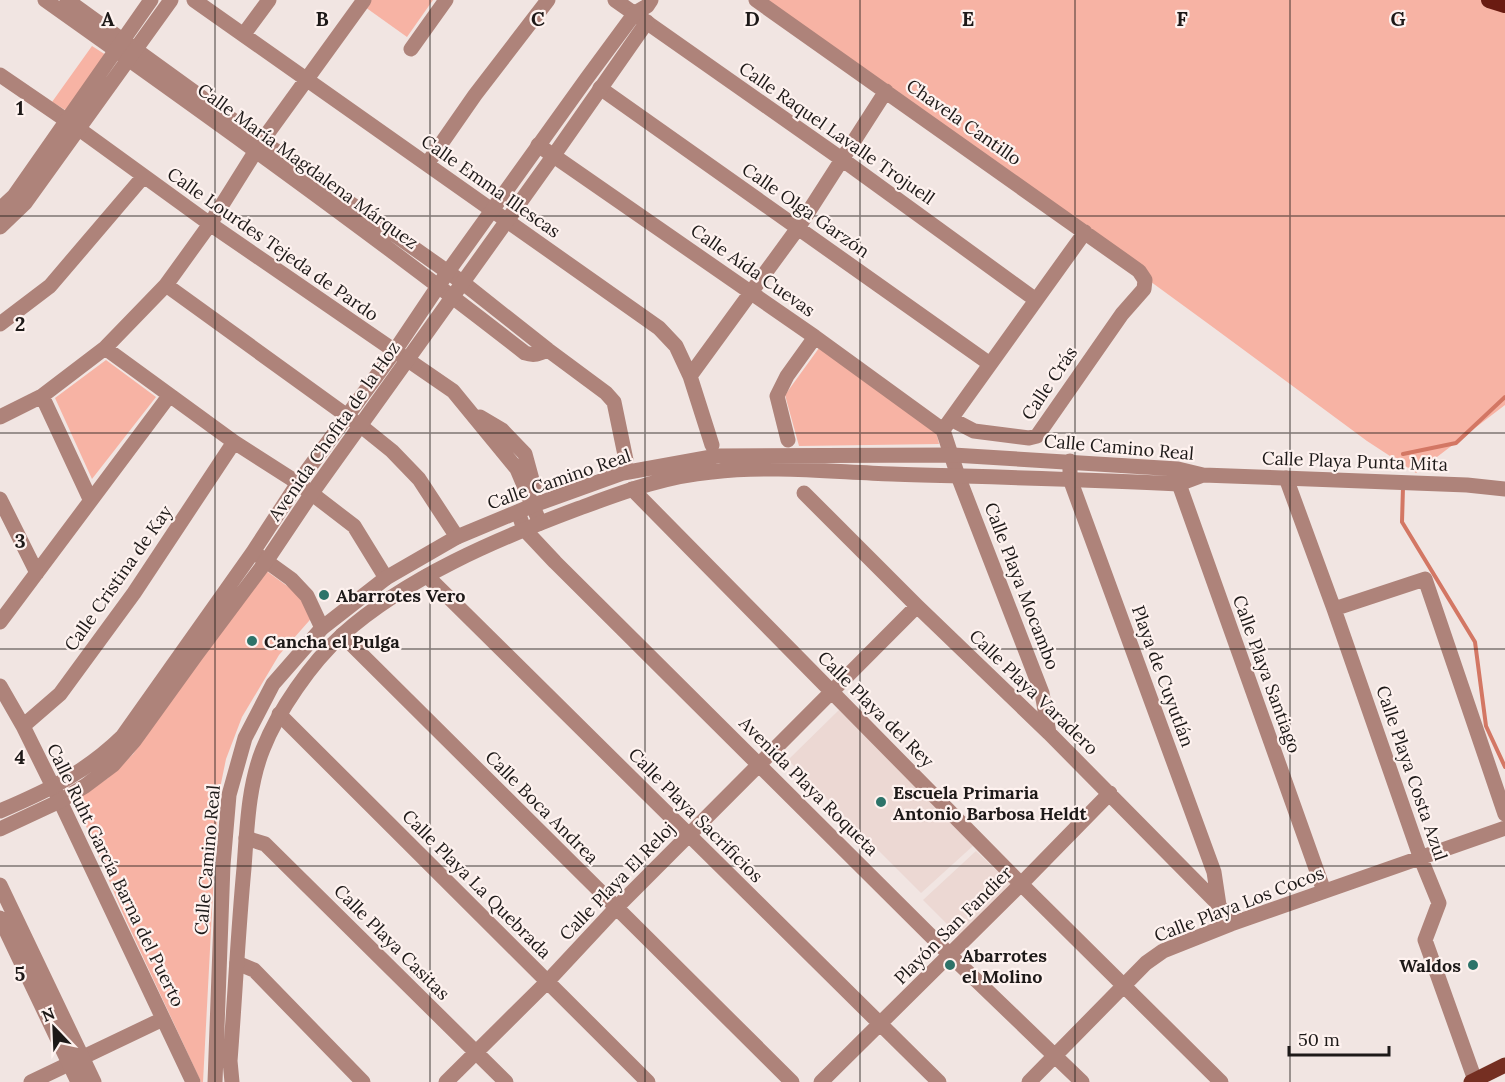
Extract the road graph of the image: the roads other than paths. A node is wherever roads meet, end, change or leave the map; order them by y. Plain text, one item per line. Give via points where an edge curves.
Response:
1 (45, 0) edge
2 (67, 0) edge
3 (151, 0) edge
4 (171, 0) edge
5 (194, 0) edge
6 (269, 0) edge
7 (364, 0) edge
8 (446, 0) edge
9 (548, 0) edge
10 (615, 0) edge
11 (756, 0) edge
12 (1489, 0) edge
13 (1505, 5) edge
14 (645, 10) edge
15 (243, 34) junction
16 (411, 49) dead end
17 (127, 50) junction
18 (1, 78) edge
19 (307, 81) junction
20 (600, 88) junction
21 (886, 91) junction
22 (73, 126) junction
23 (538, 145) junction
24 (259, 147) junction
25 (554, 155) junction
26 (843, 160) junction
27 (427, 164) junction
28 (143, 177) junction
29 (0, 208) edge
30 (492, 210) junction
31 (507, 220) junction
32 (210, 224) junction
33 (0, 227) edge
34 (798, 228) junction
35 (1084, 232) junction
36 (447, 273) junction
37 (1145, 280) joint
38 (462, 282) junction
39 (166, 285) junction
40 (439, 287) junction
41 (750, 293) junction
42 (453, 296) junction
43 (1036, 300) junction
44 (0, 324) edge
45 (815, 337) junction
46 (105, 348) junction
47 (548, 350) junction
48 (401, 355) junction
49 (990, 364) junction
50 (690, 376) junction
51 (42, 396) junction
52 (169, 396) junction
53 (0, 417) edge
54 (347, 417) junction
55 (947, 425) junction
56 (361, 426) junction
57 (788, 440) dead end
58 (234, 442) junction
59 (712, 445) dead end
60 (953, 455) junction
61 (626, 460) dead end
62 (1070, 461) junction
63 (1203, 475) joint
64 (958, 476) junction
65 (1179, 476) junction
66 (1286, 478) junction
67 (1070, 479) junction
68 (298, 483) junction
69 (632, 489) junction
70 (1505, 489) edge
71 (312, 493) junction
72 (804, 493) dead end
73 (0, 499) edge
74 (90, 499) junction
75 (534, 505) junction
76 (518, 512) junction
77 (540, 523) junction
78 (524, 528) junction
79 (457, 537) junction
80 (253, 552) junction
81 (267, 560) junction
82 (37, 573) junction
83 (427, 576) junction
84 (386, 578) junction
85 (917, 606) junction
86 (1334, 609) junction
87 (0, 622) edge
88 (322, 628) junction
89 (342, 635) junction
90 (190, 651) junction
91 (0, 686) edge
92 (832, 693) junction
93 (279, 714) junction
94 (23, 726) junction
95 (1049, 733) junction
96 (760, 765) junction
97 (1110, 794) junction
98 (57, 795) junction
99 (0, 811) edge
100 (1505, 814) edge
101 (1505, 828) edge
102 (0, 829) edge
103 (689, 836) junction
104 (246, 838) junction
105 (1421, 859) junction
106 (1021, 884) junction
107 (0, 885) edge
108 (1324, 891) junction
109 (1218, 905) junction
110 (616, 908) junction
111 (0, 918) edge
112 (1231, 924) junction
113 (950, 955) junction
114 (237, 963) junction
115 (546, 982) junction
116 (1124, 985) junction
117 (163, 1019) junction
118 (881, 1024) junction
119 (475, 1053) junction
120 (1056, 1056) junction
121 (76, 1061) junction
122 (1505, 1065) edge
123 (1473, 1081) edge
124 (31, 1082) edge
125 (78, 1082) edge
126 (94, 1082) edge
127 (193, 1082) edge
128 (215, 1082) edge
129 (232, 1082) edge
130 (363, 1082) edge
131 (446, 1082) edge
132 (506, 1082) edge
133 (648, 1082) edge
134 (792, 1082) edge
135 (821, 1082) edge
136 (939, 1082) edge
137 (1029, 1082) edge
138 (1082, 1082) edge
139 (1221, 1082) edge

1 - 17 street, Calle María Magdalena Márquez
2 - 17 street, Calle María Magdalena Márquez
3 - 17 street
4 - 17 street
5 - 15 street, Calle Emma Illescas
6 - 15 street
7 - 19 street
8 - 16 street
9 - 27 street
10 - 14 street, Calle Raquel Lavalle Trojuell
11 - 21 street, Chavela Cantillo
12 - 13 highway
14 - 20 street, Avenida Chofita de la Hoz
14 - 23 street, Avenida Chofita de la Hoz
14 - 26 street, Calle Raquel Lavalle Trojuell
15 - 19 street, Calle Emma Illescas
17 - 22 street
17 - 24 street, Calle María Magdalena Márquez
18 - 22 street, Calle Lourdes Tejeda de Pardo
19 - 24 street
19 - 27 street, Calle Emma Illescas
20 - 25 street, Avenida Chofita de la Hoz
20 - 34 street, Calle Olga Garzón
21 - 26 street
21 - 35 street, Chavela Cantillo
22 - 28 street, Calle Lourdes Tejeda de Pardo
22 - 29 street
22 - 33 street via 26,203
23 - 25 street, Calle Aída Cuevas
23 - 30 street, Avenida Chofita de la Hoz
24 - 32 street
24 - 36 street, Calle María Magdalena Márquez
24 - 40 street, Calle María Magdalena Márquez
25 - 31 street, Avenida Chofita de la Hoz
25 - 41 street, Calle Aída Cuevas
26 - 34 street
26 - 43 street, Calle Raquel Lavalle Trojuell
27 - 30 street, Calle Emma Illescas
28 - 32 street, Calle Lourdes Tejeda de Pardo
28 - 44 street via 50,286
30 - 31 street, Calle Emma Illescas
30 - 36 street, Avenida Chofita de la Hoz
31 - 38 street, Avenida Chofita de la Hoz
31 - 50 street, Calle Emma Illescas via 659,328 676,346
32 - 39 street
32 - 48 street, Calle Lourdes Tejeda de Pardo
34 - 41 street
34 - 49 street, Calle Olga Garzón
35 - 37 street, Chavela Cantillo via 1139,271
35 - 43 street
36 - 38 street, Calle María Magdalena Márquez
36 - 40 street, Avenida Chofita de la Hoz
37 - 55 street, Calle Crás via 1144,289 1110,329 1037,436
38 - 42 street, Avenida Chofita de la Hoz
38 - 47 street, Calle María Magdalena Márquez
39 - 46 street
39 - 54 street
40 - 42 street, Calle María Magdalena Márquez
40 - 48 street, Avenida Chofita de la Hoz
41 - 45 street, Calle Aída Cuevas
41 - 50 street
42 - 47 street, Calle María Magdalena Márquez via 525,353
42 - 48 street, Avenida Chofita de la Hoz
43 - 49 street
45 - 55 street, Calle Aída Cuevas
45 - 57 street via 777,396
46 - 51 street
46 - 52 street
47 - 61 street, Calle María Magdalena Márquez via 614,402
48 - 54 street, Avenida Chofita de la Hoz
48 - 56 street, Avenida Chofita de la Hoz
48 - 75 street, Calle Lourdes Tejeda de Pardo via 453,391 517,469
49 - 55 street
50 - 59 street, Calle Emma Illescas
51 - 53 street
51 - 74 street
52 - 58 street
52 - 74 street
54 - 56 street
54 - 68 street, Avenida Chofita de la Hoz
55 - 60 street, Calle Playa Mocambo
56 - 71 street, Avenida Chofita de la Hoz
56 - 79 street via 419,479
58 - 68 street
58 - 94 street, Calle Cristina de Kay via 60,694
60 - 62 street, Calle Camino Real
60 - 64 street, Calle Playa Mocambo
60 - 75 street, Calle Camino Real via 717,456 623,474
62 - 65 street, Calle Camino Real
62 - 67 street, Playa de Cuyutlán
63 - 65 street, Calle Camino Real
63 - 66 street, Calle Playa Punta Mita
64 - 67 street, Calle Camino Real
64 - 69 street, Calle Camino Real via 713,471
64 - 95 street, Calle Playa Mocambo via 1042,693
65 - 67 street, Calle Camino Real
65 - 108 street, Calle Playa Santiago
66 - 70 street, Calle Playa Punta Mita
66 - 86 street, Calle Playa Costa Azul
67 - 109 street, Playa de Cuyutlán via 1214,872
68 - 71 street
68 - 80 street, Avenida Chofita de la Hoz
69 - 77 street, Calle Camino Real
69 - 92 street, Calle Playa del Rey
71 - 81 street, Avenida Chofita de la Hoz
71 - 84 street via 354,526
72 - 85 street, Calle Playa Varadero
73 - 82 street
74 - 82 street
75 - 76 street, Calle Camino Real
75 - 77 street, Calle Lourdes Tejeda de Pardo
76 - 78 street, Avenida Playa Roqueta
76 - 79 street, Calle Camino Real
77 - 78 street, Calle Camino Real
78 - 83 street, Calle Camino Real
78 - 96 street, Avenida Playa Roqueta
79 - 84 street, Calle Camino Real
80 - 81 street
80 - 90 street, Avenida Chofita de la Hoz
81 - 88 street via 307,596
81 - 90 street, Avenida Chofita de la Hoz
82 - 87 street
83 - 89 street, Calle Camino Real
83 - 103 street, Calle Playa Sacrificios
84 - 88 street, Calle Camino Real
85 - 92 street, Calle Playa El Reloj
85 - 95 street, Calle Playa Varadero
86 - 100 street via 1425,579
86 - 105 street, Calle Playa Costa Azul
88 - 128 street, Calle Camino Real via 273,684 256,713 236,763 223,865
89 - 93 street, Calle Camino Real
89 - 110 street, Calle Boca Andrea
90 - 98 street, Avenida Chofita de la Hoz via 134,741 113,765
91 - 94 street, Calle Ruht García Barna del Puerto
92 - 96 street, Calle Playa El Reloj
92 - 106 street, Calle Playa del Rey
93 - 104 street, Calle Camino Real via 254,777
93 - 115 street, Calle Playa La Quebrada
94 - 98 street, Calle Ruht García Barna del Puerto
95 - 97 street, Calle Playa Varadero
96 - 103 street, Calle Playa El Reloj
96 - 113 street, Avenida Playa Roqueta
97 - 106 street, Playón San Fandier
97 - 109 street, Calle Playa Varadero
98 - 99 street, Avenida Chofita de la Hoz
98 - 102 street, Avenida Chofita de la Hoz
98 - 117 street, Calle Ruht García Barna del Puerto
101 - 105 street, Calle Playa Los Cocos
103 - 110 street, Calle Playa El Reloj
103 - 118 street, Calle Playa Sacrificios
104 - 114 street, Calle Camino Real
104 - 119 street, Calle Playa Casitas via 265,843
105 - 108 street, Calle Playa Los Cocos
105 - 123 street, Calle Playa Costa Azul via 1439,903 1425,940
106 - 113 street, Playón San Fandier
106 - 116 street, Calle Playa del Rey
107 - 121 street
108 - 112 street, Calle Playa Los Cocos
109 - 112 street, Calle Playa Varadero
110 - 115 street, Calle Playa El Reloj
110 - 134 street, Calle Boca Andrea
111 - 121 street
112 - 116 street, Calle Playa Los Cocos via 1163,951
113 - 118 street, Playón San Fandier
113 - 120 street, Avenida Playa Roqueta
114 - 129 street, Calle Camino Real
114 - 130 street via 254,970
115 - 119 street, Calle Playa El Reloj
115 - 133 street, Calle Playa La Quebrada
116 - 120 street, Calle Playa Los Cocos
116 - 139 street, Calle Playa del Rey
117 - 121 street
117 - 127 street, Calle Ruht García Barna del Puerto
118 - 135 street, Playón San Fandier
118 - 136 street, Calle Playa Sacrificios
119 - 131 street, Calle Playa El Reloj
119 - 132 street, Calle Playa Casitas
120 - 137 street, Calle Playa Los Cocos
120 - 138 street, Avenida Playa Roqueta
121 - 124 street
121 - 125 street
121 - 126 street
122 - 123 main road

